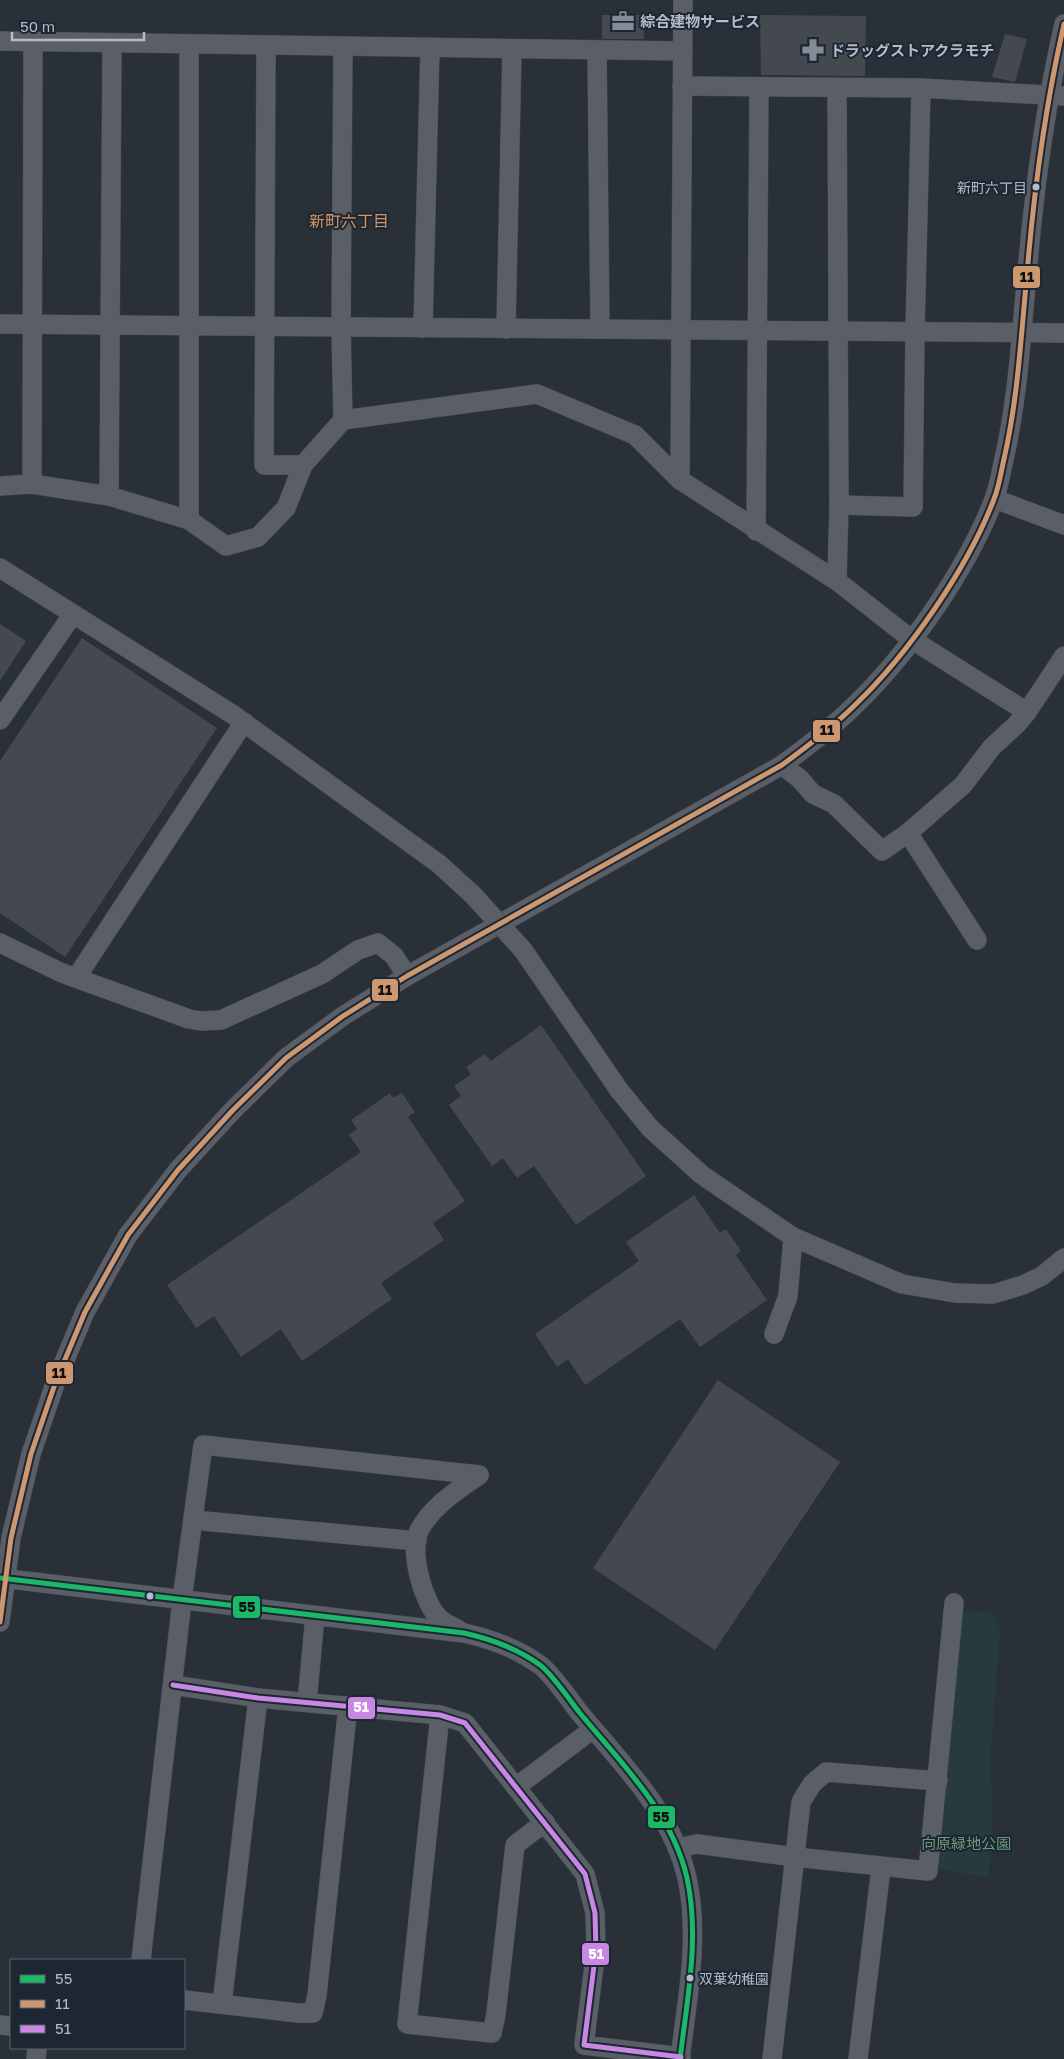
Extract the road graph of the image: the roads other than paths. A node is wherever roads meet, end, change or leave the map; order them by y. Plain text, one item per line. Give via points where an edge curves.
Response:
1 (683, 0) edge
2 (1064, 24) edge
3 (0, 41) edge
4 (33, 42) junction
5 (112, 43) junction
6 (189, 44) junction
7 (266, 45) junction
8 (343, 46) junction
9 (430, 47) junction
10 (512, 48) junction
11 (597, 50) junction
12 (682, 51) junction
13 (682, 86) junction
14 (759, 87) junction
15 (837, 88) junction
16 (921, 88) junction
17 (1056, 96) edge
18 (0, 324) edge
19 (33, 324) junction
20 (110, 325) junction
21 (189, 326) junction
22 (264, 326) junction
23 (341, 327) junction
24 (422, 328) junction
25 (506, 329) junction
26 (600, 330) junction
27 (680, 330) junction
28 (758, 331) junction
29 (837, 332) junction
30 (915, 332) junction
31 (1064, 333) edge
32 (1022, 334) junction
33 (343, 420) junction
34 (303, 465) junction
35 (680, 480) junction
36 (32, 484) junction
37 (0, 486) edge
38 (110, 496) junction
39 (995, 498) junction
40 (839, 505) junction
41 (188, 520) junction
42 (1064, 525) edge
43 (756, 531) junction
44 (0, 568) edge
45 (838, 581) junction
46 (73, 614) junction
47 (911, 639) junction
48 (1064, 656) edge
49 (1027, 712) junction
50 (0, 720) edge
51 (244, 722) junction
52 (782, 765) junction
53 (908, 833) junction
54 (977, 940) dead end
55 (0, 943) edge
56 (407, 976) junction
57 (76, 978) junction
58 (793, 1237) junction
59 (1064, 1258) edge
60 (774, 1334) dead end
61 (193, 1520) junction
62 (417, 1541) junction
63 (3, 1578) edge
64 (182, 1600) junction
65 (954, 1603) dead end
66 (315, 1616) junction
67 (0, 1622) edge
68 (464, 1633) junction
69 (172, 1685) junction
70 (258, 1698) junction
71 (307, 1702) junction
72 (348, 1706) junction
73 (440, 1716) junction
74 (593, 1729) junction
75 (938, 1781) junction
76 (516, 1787) junction
77 (545, 1822) junction
78 (678, 1848) junction
79 (795, 1857) junction
80 (881, 1868) junction
81 (141, 1959) edge
82 (185, 2000) edge
83 (222, 2004) junction
84 (680, 2058) edge
85 (772, 2059) edge
86 (858, 2059) edge

1 - 12 street
2 - 17 street
3 - 4 street
4 - 5 street
4 - 19 street
5 - 6 street
5 - 20 street
6 - 7 street
6 - 21 street
7 - 8 street
7 - 22 street
8 - 9 street
8 - 23 street
9 - 10 street
9 - 24 street
10 - 11 street
10 - 25 street
11 - 12 street
11 - 26 street
12 - 13 street
13 - 14 street
13 - 27 street
14 - 15 street
14 - 28 street
15 - 16 street
15 - 29 street
16 - 17 street
16 - 30 street
17 - 32 street via 1031,220
18 - 19 street
19 - 20 street
19 - 36 street
20 - 21 street
20 - 38 street
21 - 22 street
21 - 41 street
22 - 23 street
22 - 34 street via 264,466
23 - 24 street
23 - 33 street
24 - 25 street
25 - 26 street
26 - 27 street
27 - 28 street
27 - 35 street
28 - 29 street
28 - 43 street
29 - 30 street
29 - 40 street
30 - 32 street
30 - 40 street via 913,507
31 - 32 street
32 - 39 street via 1018,382
33 - 34 street
33 - 35 street via 537,394 635,435
34 - 41 street via 286,508 258,537 226,546
35 - 43 street
36 - 37 street
36 - 38 street
38 - 41 street
39 - 42 street
39 - 47 street via 946,592
40 - 45 street
43 - 45 street
44 - 46 street
45 - 47 street
46 - 50 street
46 - 51 street
47 - 49 street
47 - 52 street via 856,704
48 - 49 street
49 - 53 street via 992,747 963,785
51 - 57 street
51 - 58 street, bridge via 439,864 473,895 522,950 619,1090 650,1128 702,1175
52 - 53 street via 813,794 834,804 882,851
52 - 56 street
53 - 54 street
55 - 57 street
56 - 57 street via 394,956 378,943 358,950 322,974 221,1020 201,1021
56 - 63 street via 286,1058 178,1170 128,1235 85,1312 56,1381 31,1454
58 - 59 street via 902,1284 955,1293 993,1294 1023,1285 1042,1276
58 - 60 street via 788,1296
61 - 62 street
61 - 62 street via 204,1445 479,1474 433,1510 418,1530
61 - 64 street
62 - 68 street via 419,1580 439,1618
63 - 64 street
63 - 67 street
64 - 66 street
64 - 69 street
65 - 75 street
66 - 68 street
66 - 71 street
68 - 74 street via 517,1651 542,1666
69 - 70 street
69 - 81 street
70 - 71 street
70 - 83 street
71 - 72 street
72 - 73 street
72 - 83 street via 313,2013
73 - 76 street via 465,1723
73 - 77 street via 407,2024 492,2033 515,1845
74 - 76 street
74 - 78 street via 646,1793
75 - 79 street via 826,1772 812,1784 801,1802
75 - 80 street via 928,1871
76 - 77 street
77 - 84 street via 585,1874 595,1913 596,1950 584,2045
78 - 79 street via 697,1844
78 - 84 street via 687,1879 692,1923
79 - 80 street
79 - 85 street
80 - 86 street
82 - 83 street

